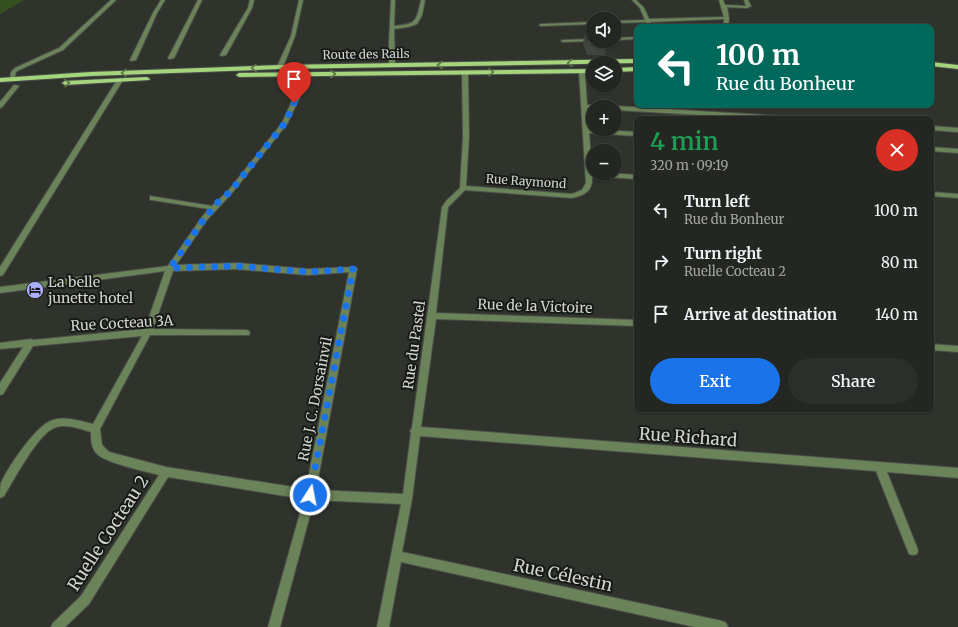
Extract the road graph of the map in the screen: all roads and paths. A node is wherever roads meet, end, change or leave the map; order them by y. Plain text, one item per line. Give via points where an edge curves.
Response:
1 (114, 0) edge
2 (163, 0) edge
3 (200, 0) edge
4 (252, 0) edge
5 (301, 0) edge
6 (393, 0) edge
7 (423, 0) edge
8 (634, 0) edge
9 (721, 0) edge
10 (746, 0) edge
11 (724, 6) junction
12 (727, 18) junction
13 (647, 21) junction
14 (622, 22) edge
15 (586, 23) edge
16 (541, 24) dead end
17 (648, 24) edge
18 (726, 24) edge
19 (392, 28) junction
20 (634, 38) edge
21 (622, 39) edge
22 (586, 40) edge
23 (563, 41) dead end
24 (223, 55) dead end
25 (171, 58) dead end
26 (133, 60) dead end
27 (634, 61) edge
28 (934, 64) edge
29 (392, 65) junction
30 (280, 67) junction
31 (958, 67) edge
32 (634, 69) edge
33 (622, 70) edge
34 (934, 71) edge
35 (582, 72) junction
36 (586, 72) edge
37 (465, 73) junction
38 (958, 73) edge
39 (301, 74) junction
40 (0, 80) edge
41 (120, 80) junction
42 (14, 83) junction
43 (0, 86) edge
44 (0, 106) edge
45 (585, 106) joint
46 (622, 108) edge
47 (747, 116) edge
48 (934, 128) edge
49 (958, 130) edge
50 (586, 131) edge
51 (622, 133) edge
52 (634, 134) edge
53 (934, 149) edge
54 (958, 151) edge
55 (622, 176) edge
56 (634, 177) edge
57 (590, 180) edge
58 (463, 188) junction
59 (934, 194) edge
60 (958, 196) edge
61 (152, 198) dead end
62 (213, 208) junction
63 (170, 268) junction
64 (0, 273) edge
65 (0, 290) edge
66 (432, 316) junction
67 (634, 323) edge
68 (148, 332) junction
69 (246, 333) dead end
70 (31, 342) junction
71 (0, 346) edge
72 (934, 347) edge
73 (958, 349) edge
74 (0, 391) edge
75 (95, 429) junction
76 (416, 431) junction
77 (880, 468) junction
78 (166, 472) junction
79 (958, 473) edge
80 (0, 493) edge
81 (310, 495) junction
82 (407, 499) junction
83 (913, 550) dead end
84 (396, 556) junction
85 (57, 627) edge
86 (274, 627) edge
87 (383, 627) edge
88 (722, 627) edge

1 - 42 street via 61,49 17,69 14,72
2 - 26 street
3 - 25 street
4 - 24 street
5 - 30 street via 293,36
6 - 19 street
7 - 19 street via 416,23 408,27
8 - 13 street via 642,8
9 - 11 street
10 - 11 street via 749,6 747,7
11 - 12 street
12 - 13 street
12 - 18 street
13 - 14 street
13 - 17 street
15 - 16 street
19 - 29 street
20 - 21 street
22 - 23 street
27 -> 29 main road, Route des Rails
28 - 31 main road
29 - 30 main road, Route des Rails
30 -> 42 main road, Route des Rails via 91,74
32 - 33 main road
34 - 38 main road
35 - 36 main road, Route des Rails
37 -> 35 main road, Route des Rails
35 - 45 street, Rue Raymond
39 -> 37 main road, Route des Rails
37 - 58 street via 466,137
39 - 41 main road, Route des Rails
39 - 62 street via 305,80 285,123 230,192
40 - 42 main road, Route des Rails
42 -> 41 main road, Route des Rails
41 - 64 street
42 - 43 main road, Route des Rails
42 - 44 street
45 - 50 street, Rue Raymond
46 - 47 street
48 - 49 street
51 - 52 street
53 - 54 street
55 - 56 street
57 - 58 street, Rue Raymond via 587,190 572,196
58 - 66 street, Rue du Pastel via 445,207
59 - 60 street
61 - 62 street
62 - 63 street
63 - 65 street
63 - 68 street
63 - 81 street, Rue J. C. Dorsainvil via 237,266 307,272 353,269
66 - 67 street, Rue de la Victoire
66 - 76 street, Rue du Pastel
68 - 69 street, Rue Cocteau 3A
68 - 70 street, Rue Cocteau 3A
68 - 75 street
70 - 71 street, Rue Cocteau 3A
70 - 74 street
72 - 73 street
75 - 78 street via 96,444 99,451 106,456
75 - 80 street via 62,422 52,424 36,438
76 - 77 street, Rue Richard
76 - 82 street, Rue du Pastel
77 - 79 street, Rue Richard
77 - 83 street
78 - 81 street
78 - 85 street, Ruelle Cocteau 2 via 85,600
81 - 82 street
81 - 86 street, Rue J. C. Dorsainvil
82 - 84 street, Rue du Pastel
84 - 87 street, Rue du Pastel
84 - 88 street, Rue Célestin

